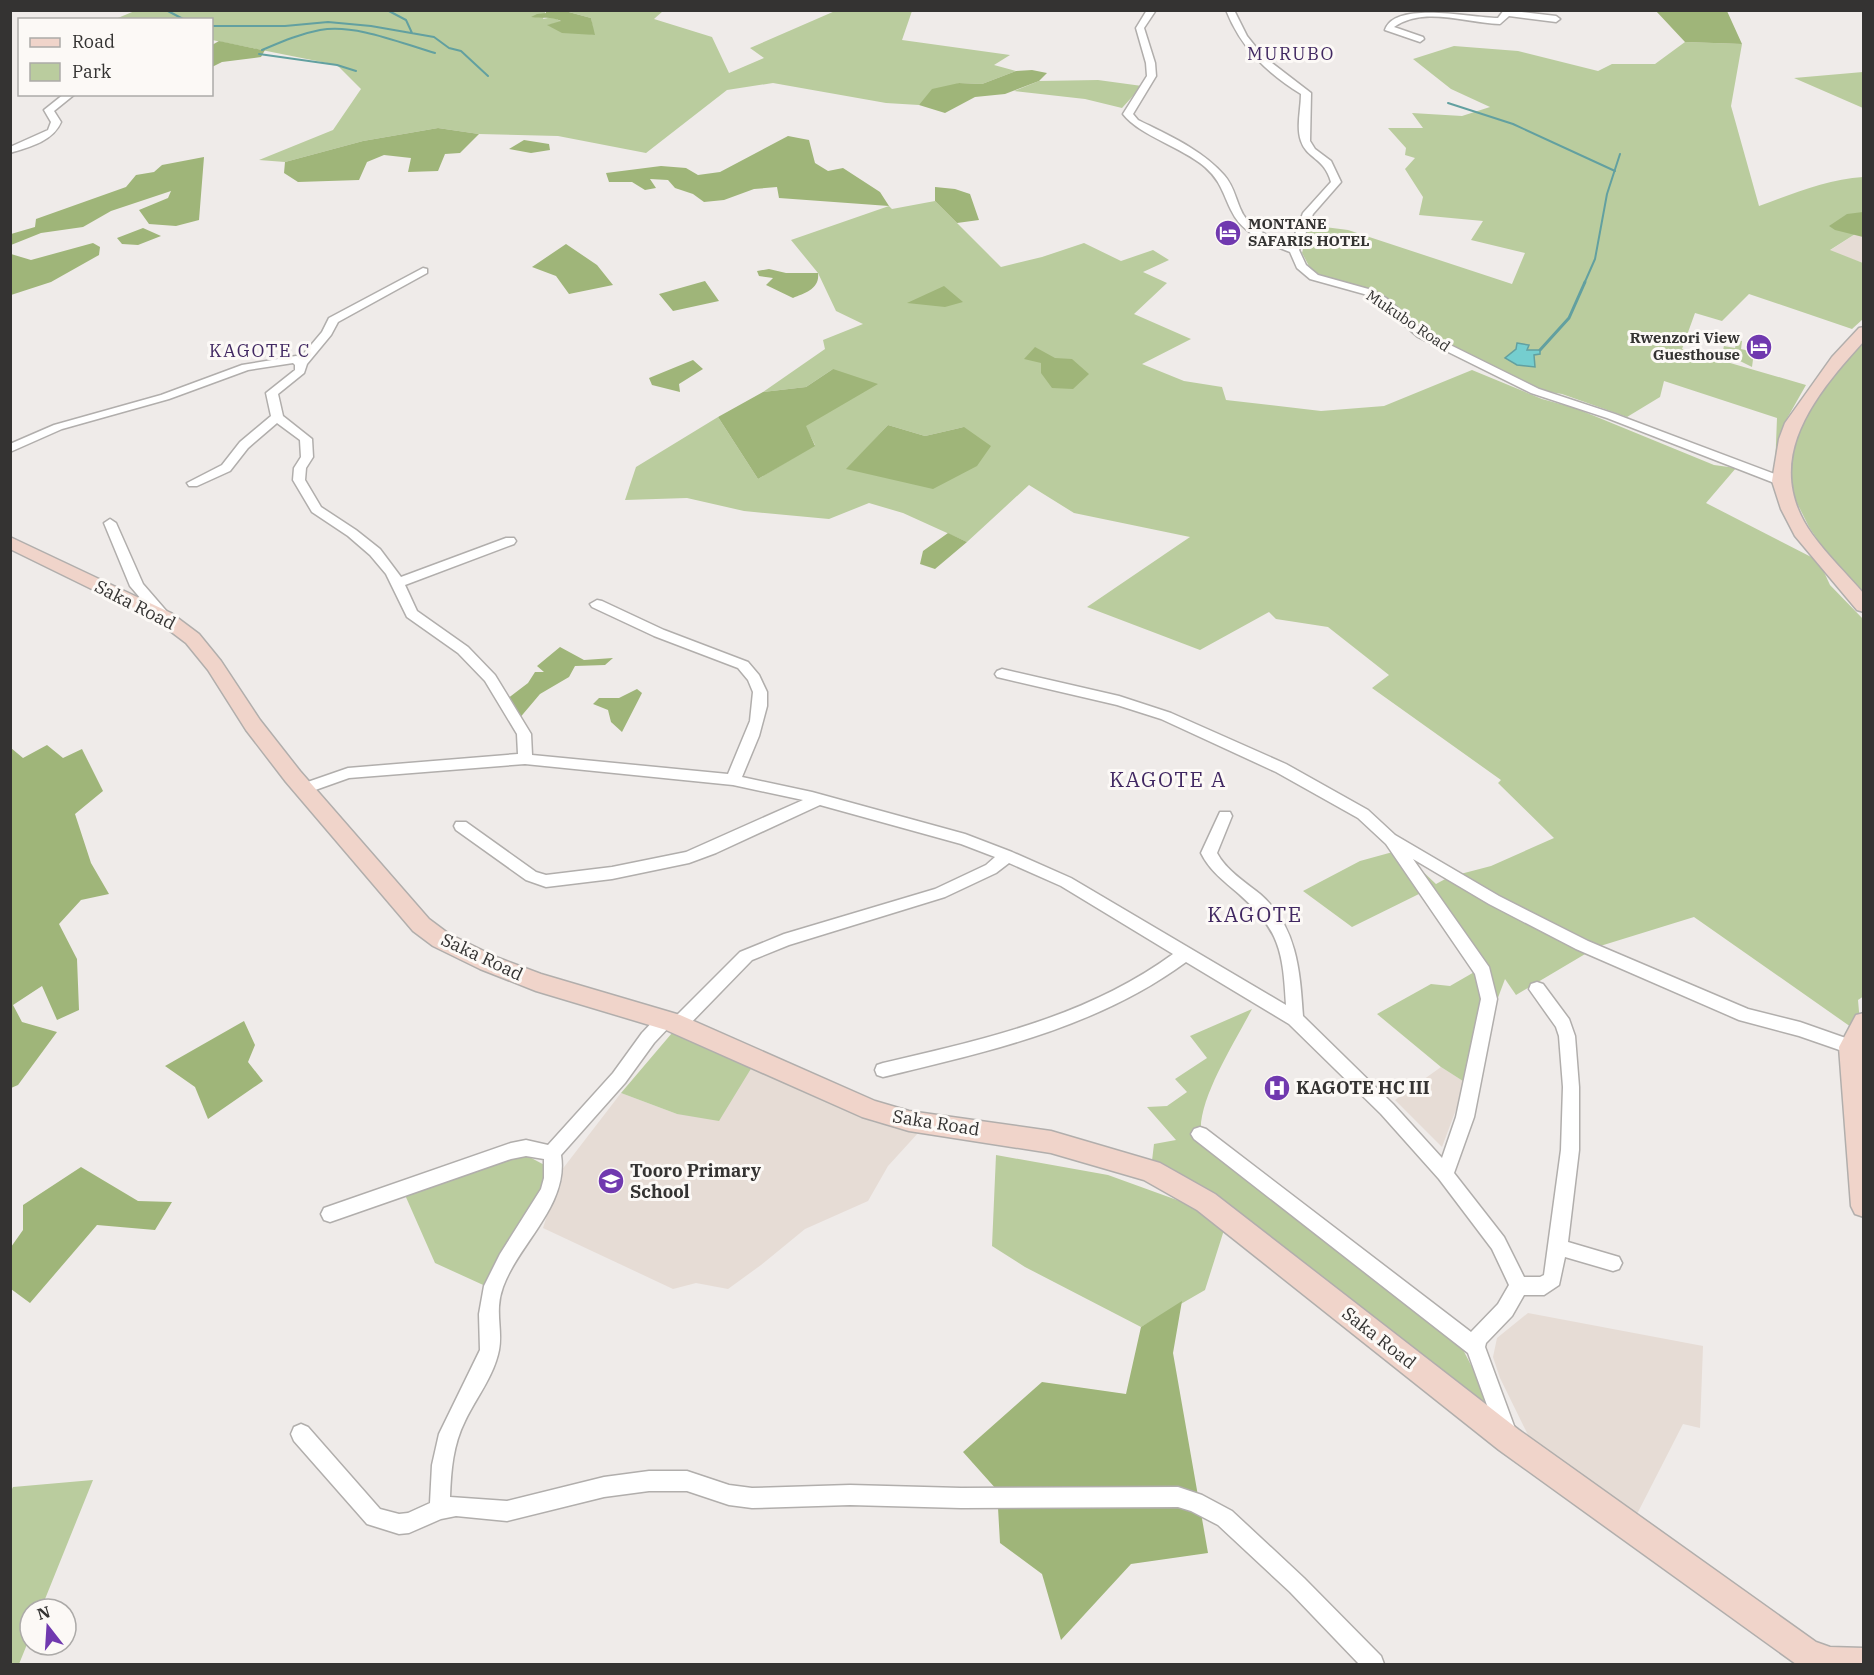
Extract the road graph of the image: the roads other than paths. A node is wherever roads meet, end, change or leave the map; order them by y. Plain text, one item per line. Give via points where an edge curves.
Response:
1 (1152, 10) edge
2 (1230, 10) edge
3 (1509, 12) edge
4 (1556, 18) dead end
5 (1420, 39) dead end
6 (68, 96) edge
7 (10, 150) edge
8 (1294, 250) junction
9 (423, 271) dead end
10 (1863, 332) edge
11 (301, 364) junction
12 (277, 417) junction
13 (10, 449) edge
14 (1781, 481) junction
15 (193, 483) dead end
16 (110, 523) dead end
17 (510, 540) dead end
18 (10, 542) edge
19 (398, 583) junction
20 (597, 604) dead end
21 (1863, 606) edge
22 (164, 617) junction
23 (1002, 674) dead end
24 (525, 759) junction
25 (733, 780) junction
26 (304, 789) junction
27 (819, 799) junction
28 (1226, 816) dead end
29 (462, 826) dead end
30 (1390, 839) junction
31 (1007, 856) junction
32 (1185, 954) junction
33 (1537, 989) dead end
34 (1295, 1019) junction
35 (672, 1022) junction
36 (1863, 1022) edge
37 (1851, 1047) junction
38 (883, 1070) dead end
39 (1200, 1134) dead end
40 (552, 1154) junction
41 (1445, 1174) junction
42 (1863, 1206) edge
43 (330, 1214) dead end
44 (1558, 1247) junction
45 (1613, 1263) dead end
46 (1519, 1286) junction
47 (1475, 1347) junction
48 (301, 1434) dead end
49 (1509, 1440) junction
50 (440, 1509) junction
51 (1809, 1659) edge
52 (1863, 1663) edge
53 (1373, 1665) edge

1 - 8 street via 1140,28 1153,66 1149,82 1128,114 1135,122 1194,153 1228,187 1246,225 1262,237
2 - 8 street via 1258,57 1306,93 1306,145 1332,166 1336,182 1309,210
3 - 4 street
3 - 5 street via 1495,21 1414,15 1390,26 1394,33
6 - 7 street via 49,110 56,122 52,132
8 - 14 street, Mukubo Road via 1301,266 1314,277 1368,292 1422,334 1471,361 1542,393
9 - 11 street via 333,320
10 - 14 main road via 1793,423
11 - 12 street via 300,371 272,393
11 - 13 street via 296,359 286,359 246,367 165,397 57,427
12 - 15 street via 244,445 226,468
12 - 19 street via 306,439 307,458 300,468 299,480 316,509 364,542 386,563
14 - 21 main road via 1804,536
16 - 22 street via 137,586
17 - 19 street
18 - 22 main road, Saka Road
19 - 24 street via 412,614 463,650 490,678 524,734
20 - 25 street via 743,665 753,673 759,682 759,716
22 - 26 main road, Saka Road via 210,656 253,724
23 - 30 street via 1166,716 1281,768 1340,800 1363,814
24 - 25 street
24 - 26 street via 348,773
25 - 27 street
26 - 35 main road, Saka Road via 421,925 441,940 536,982
27 - 29 street via 689,857 546,881 531,876
27 - 31 street via 965,840
28 - 34 street via 1209,853 1268,912 1280,930 1294,980
30 - 37 street via 1494,900 1582,945 1745,1015
30 - 41 street via 1483,972 1489,999 1465,1117
31 - 32 street via 1066,882
31 - 35 street via 981,875 940,893 784,940 746,956
32 - 34 street
32 - 38 street via 1129,993 1044,1029
33 - 44 street via 1563,1024 1570,1051 1570,1150
34 - 41 street via 1387,1108
35 - 40 street via 642,1046
35 - 49 main road, Saka Road via 870,1110 909,1121 1051,1142 1151,1171 1206,1202
36 - 37 main road
37 - 42 main road
39 - 47 street
40 - 43 street via 526,1148 511,1151
40 - 50 street via 555,1174 547,1197 491,1291 489,1352 447,1439 441,1468
41 - 46 street via 1498,1243
44 - 45 street
44 - 46 street via 1552,1279 1544,1286
46 - 47 street
47 - 49 street
48 - 50 street via 374,1517 409,1523
49 - 51 main road, Saka Road
50 - 53 street via 456,1506 507,1511 604,1487 648,1481 687,1481 752,1498 1178,1497 1225,1518
51 - 52 main road, Saka Road

